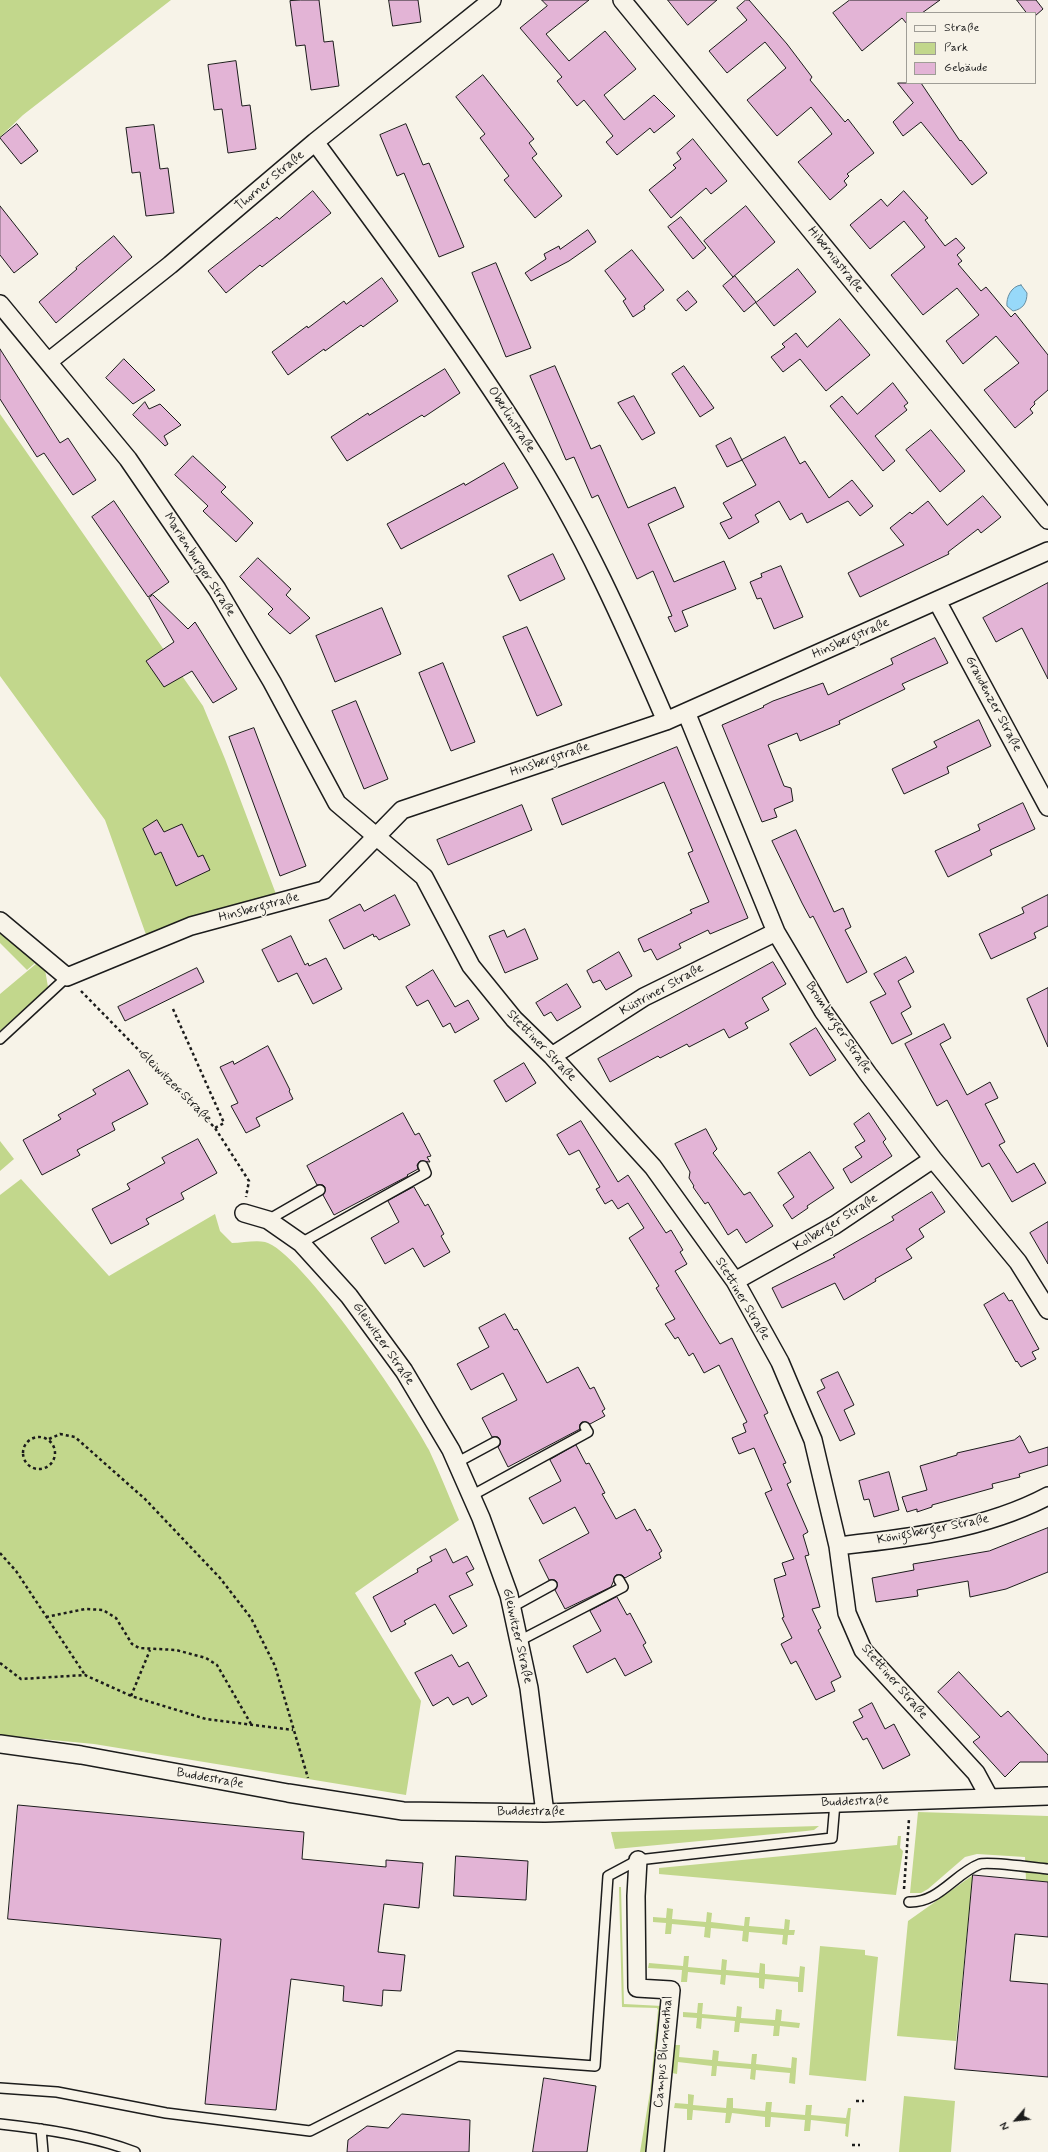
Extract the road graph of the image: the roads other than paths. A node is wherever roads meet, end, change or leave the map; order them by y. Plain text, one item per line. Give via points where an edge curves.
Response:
1 (492, 0) edge
2 (622, 0) edge
3 (315, 142) junction
4 (0, 304) edge
5 (48, 362) junction
6 (1048, 520) edge
7 (1048, 551) edge
8 (937, 601) junction
9 (686, 712) junction
10 (666, 721) junction
11 (1048, 807) edge
12 (377, 836) junction
13 (0, 921) edge
14 (776, 932) junction
15 (67, 977) junction
16 (0, 1039) edge
17 (552, 1056) junction
18 (933, 1159) junction
19 (423, 1166) dead end
20 (320, 1190) dead end
21 (244, 1213) road end
22 (268, 1220) junction
23 (301, 1243) junction
24 (735, 1281) junction
25 (1048, 1310) edge
26 (585, 1427) dead end
27 (495, 1442) dead end
28 (456, 1462) junction
29 (471, 1496) junction
30 (1048, 1496) edge
31 (838, 1546) junction
32 (619, 1580) dead end
33 (552, 1585) dead end
34 (512, 1607) junction
35 (519, 1641) junction
36 (0, 1744) edge
37 (19, 1747) junction
38 (0, 1753) edge
39 (1048, 1796) edge
40 (989, 1797) junction
41 (835, 1803) junction
42 (545, 1813) junction
43 (638, 1860) junction
44 (1048, 1869) edge
45 (908, 1902) dead end
46 (0, 2088) edge
47 (0, 2124) edge
48 (41, 2129) junction
49 (44, 2152) edge
50 (134, 2152) edge
51 (655, 2152) edge

1 - 3 street, Thorner Straße
2 - 6 street, Hiberniastraße
3 - 5 street, Thorner Straße via 170,265
3 - 10 street, Oberlinstraße via 446,320 530,449 594,562
4 - 5 street, Marienburger Straße
5 - 12 street, Marienburger Straße via 128,459 217,590 272,682 337,803
7 - 8 street, Hinsbergstraße
8 - 9 street, Hinsbergstraße
8 - 11 street, Graudenzer Straße
9 - 10 street, Hinsbergstraße
9 - 14 street, Bromberger Straße
10 - 12 street, Hinsbergstraße via 402,810
12 - 15 street, Hinsbergstraße via 324,890 191,926
12 - 17 street, Stettiner Straße via 424,877 471,966 514,1019
13 - 15 street
14 - 17 street, Küstriner Straße via 644,997
14 - 18 street, Bromberger Straße via 823,1011
15 - 16 lane
17 - 24 street, Stettiner Straße via 653,1167
18 - 24 street, Kolberger Straße via 835,1225
18 - 25 street, Bromberger Straße via 1018,1262
19 - 23 lane via 426,1173
20 - 22 lane
21 - 22 street, Gleiwitzer Straße
22 - 23 street, Gleiwitzer Straße
23 - 28 street, Gleiwitzer Straße via 349,1296 404,1371
24 - 31 street, Stettiner Straße via 780,1362 813,1440
26 - 29 lane via 588,1432
27 - 28 lane
28 - 29 street, Gleiwitzer Straße
29 - 34 street, Gleiwitzer Straße via 484,1525
30 - 31 street, Königsberger Straße via 1027,1507 981,1523 884,1541
31 - 40 street, Stettiner Straße via 847,1613 863,1650 976,1773
32 - 35 lane via 623,1587
33 - 34 lane
34 - 35 street, Gleiwitzer Straße
35 - 42 street, Gleiwitzer Straße via 529,1688
36 - 37 street, Buddestraße
37 - 38 street, Buddestraße
37 - 42 street, Buddestraße via 81,1755 403,1811
39 - 40 street, Buddestraße
40 - 41 street, Buddestraße
41 - 42 street, Buddestraße
41 - 43 lane via 832,1838
43 - 46 lane via 608,1876 595,2066 458,2056 310,2131 166,2113 57,2092
43 - 51 street, Campus Blumenthal via 637,1988 671,1990
44 - 45 lane via 982,1863 961,1875 930,1899
47 - 48 lane
48 - 49 lane
48 - 50 lane via 120,2146

